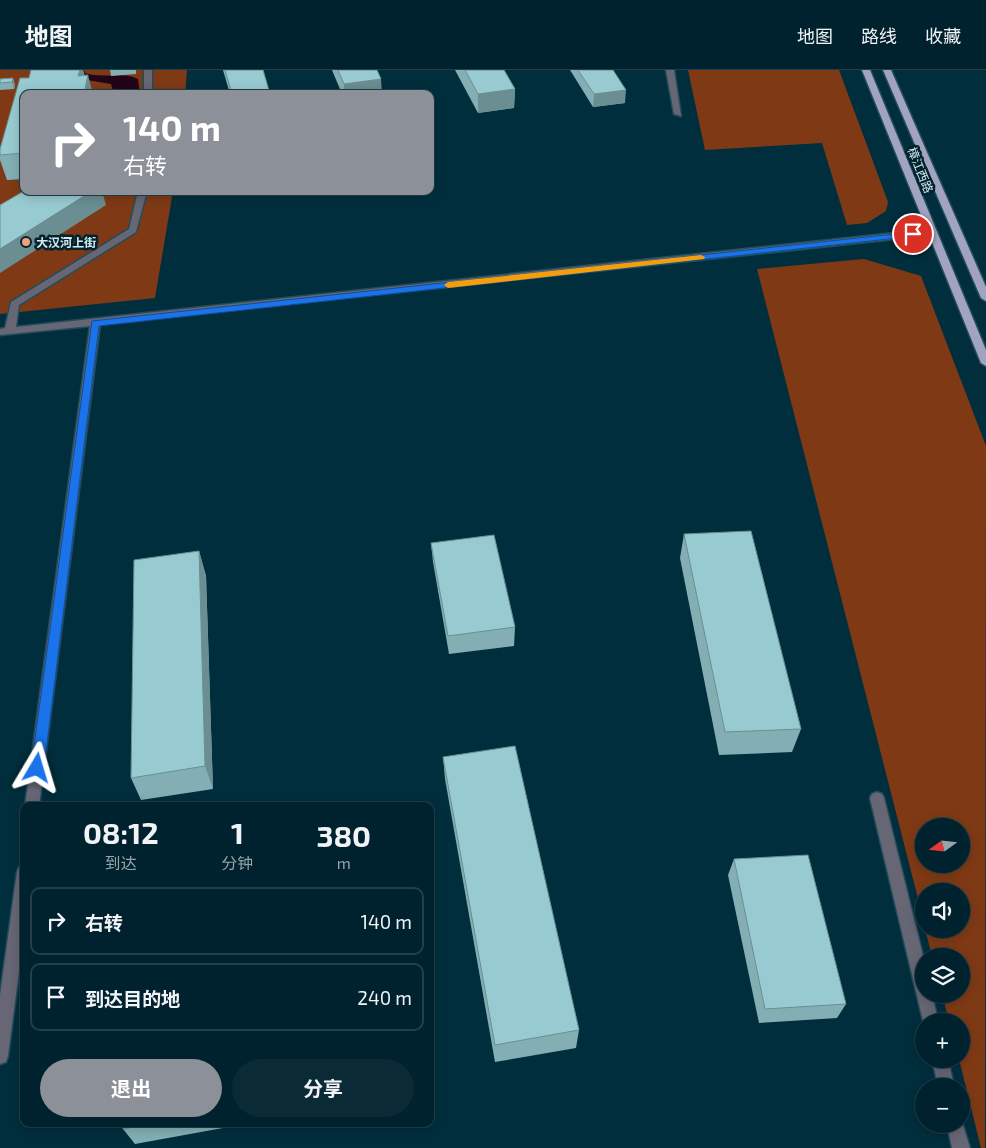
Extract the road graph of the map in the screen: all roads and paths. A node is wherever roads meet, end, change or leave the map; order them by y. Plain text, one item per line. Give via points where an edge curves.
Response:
1 (148, 70) edge
2 (670, 70) edge
3 (866, 70) edge
4 (887, 70) edge
5 (148, 90) edge
6 (678, 114) dead end
7 (142, 195) edge
8 (932, 232) junction
9 (982, 282) edge
10 (986, 298) edge
11 (95, 323) junction
12 (5, 332) edge
13 (986, 363) edge
14 (877, 798) dead end
15 (33, 802) edge
16 (20, 903) edge
17 (915, 956) edge
18 (0, 1056) edge
19 (957, 1133) edge
20 (961, 1148) edge

1 - 5 street
2 - 6 street
3 - 8 main road, 樟江西路
4 - 9 main road, 樟江西路
7 - 12 street via 134,230 14,304
8 - 11 street
8 - 13 main road, 樟江西路
9 - 10 main road, 樟江西路
11 - 12 street
11 - 15 street
14 - 17 street
16 - 18 street
19 - 20 street

